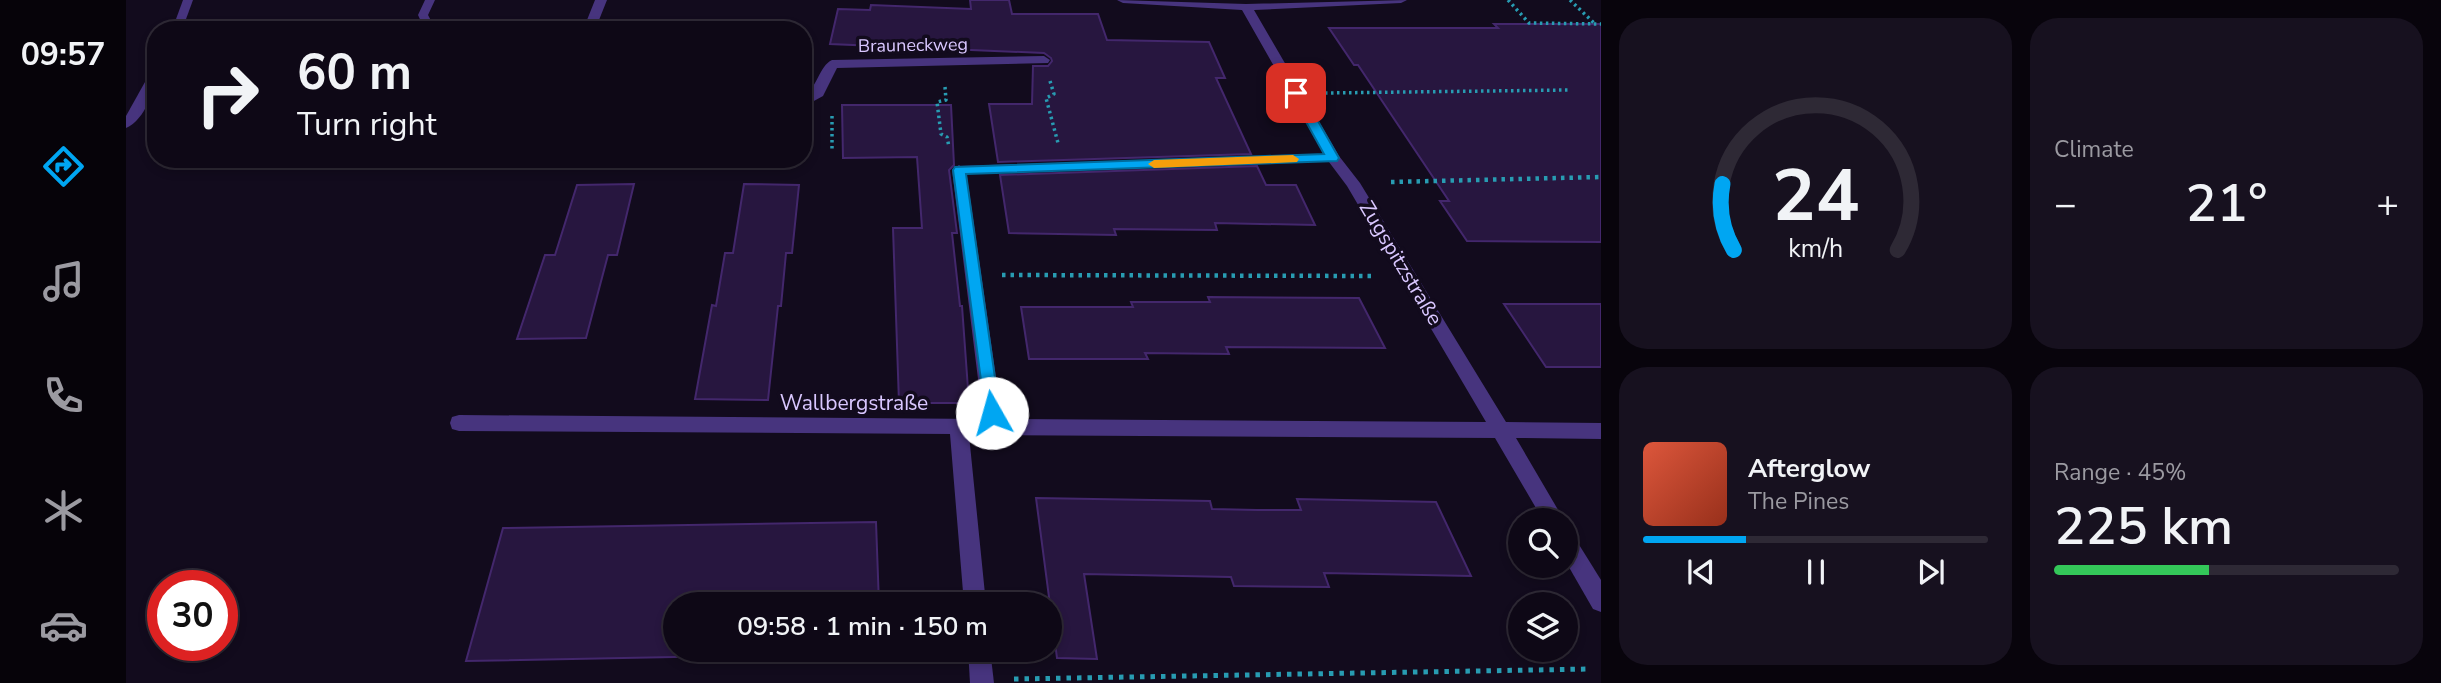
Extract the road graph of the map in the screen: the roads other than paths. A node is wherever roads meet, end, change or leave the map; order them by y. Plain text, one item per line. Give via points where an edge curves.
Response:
1 (188, 0) edge
2 (430, 0) edge
3 (601, 0) edge
4 (1123, 0) edge
5 (1401, 0) edge
6 (1149, 2) edge
7 (1246, 7) junction
8 (180, 21) edge
9 (426, 21) edge
10 (593, 21) edge
11 (1044, 60) road end
12 (147, 90) edge
13 (812, 97) edge
14 (126, 124) edge
15 (1333, 158) junction
16 (959, 170) joint
17 (459, 423) dead end
18 (959, 427) junction
19 (994, 427) junction
20 (1502, 431) junction
21 (1601, 431) edge
22 (1546, 508) edge
23 (1578, 562) edge
24 (974, 592) edge
25 (1601, 601) edge
26 (980, 662) edge
27 (982, 683) edge

1 - 8 lane
2 - 9 lane via 423,15
3 - 10 street
4 - 6 street
5 - 7 street
6 - 7 street
7 - 15 street, Zugspitzstraße
11 - 13 street, Brauneckweg via 832,64
12 - 14 lane
15 - 16 lane
15 - 20 street, Zugspitzstraße via 1353,183
16 - 19 street
17 - 18 street, Wallbergstraße
18 - 19 street, Wallbergstraße
18 - 24 street
19 - 20 street, Wallbergstraße
20 - 21 street, Wallbergstraße
20 - 22 street, Zugspitzstraße
23 - 25 street
26 - 27 street

